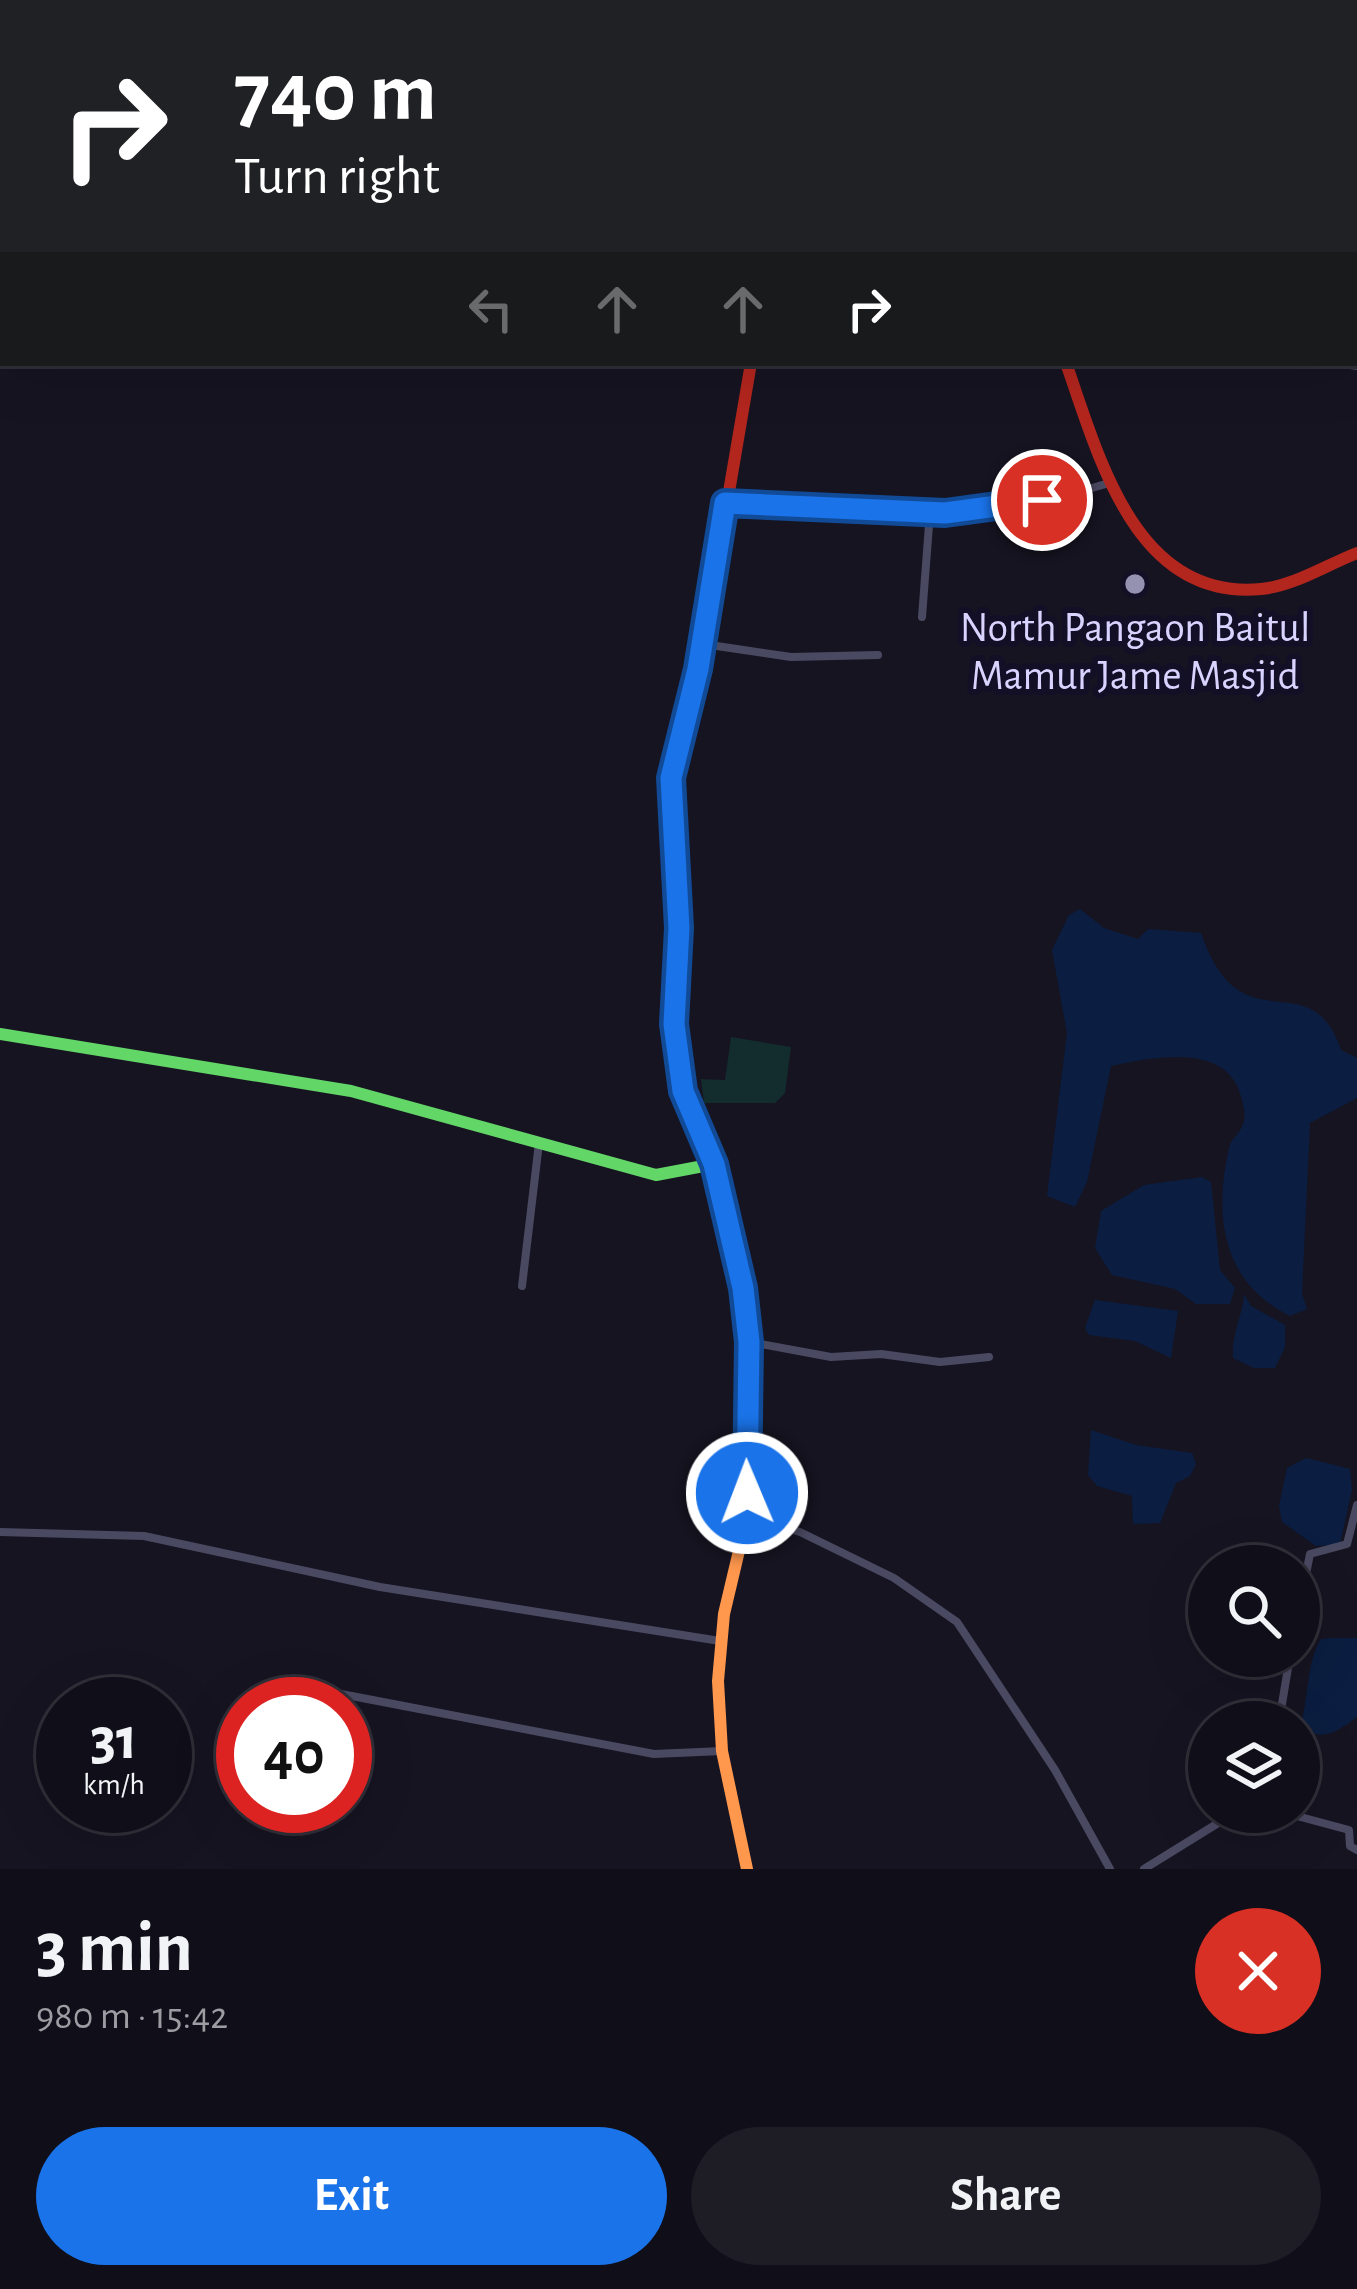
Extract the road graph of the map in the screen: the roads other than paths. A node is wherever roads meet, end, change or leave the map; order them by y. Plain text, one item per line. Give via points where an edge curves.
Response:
1 (750, 366) edge
2 (1067, 366) edge
3 (1109, 483) junction
4 (725, 503) junction
5 (930, 512) junction
6 (1357, 557) edge
7 (922, 617) dead end
8 (703, 644) junction
9 (878, 655) dead end
10 (0, 1034) edge
11 (539, 1143) junction
12 (714, 1164) junction
13 (522, 1286) dead end
14 (749, 1342) junction
15 (989, 1357) dead end
16 (1357, 1505) edge
17 (747, 1517) junction
18 (0, 1532) edge
19 (1320, 1551) edge
20 (720, 1641) junction
21 (372, 1700) edge
22 (722, 1751) junction
23 (1320, 1822) edge
24 (1202, 1833) edge
25 (1357, 1850) edge
26 (747, 1869) edge
27 (1111, 1869) edge
28 (1144, 1869) edge

1 - 4 main road
2 - 3 main road
3 - 5 street via 992,511
3 - 6 main road via 1142,544 1205,589 1277,591
4 - 5 street
4 - 8 main road
5 - 7 street
8 - 9 street via 791,657
8 - 12 main road via 670,795 676,1057
10 - 11 main road via 286,1078
11 - 12 main road via 656,1174
11 - 13 street
12 - 14 main road
14 - 15 street via 831,1357
14 - 17 main road
16 - 19 street via 1347,1544
17 - 20 main road
17 - 27 street via 800,1532 894,1578 956,1622
18 - 20 street via 144,1536 380,1586
20 - 22 main road
21 - 22 street via 654,1754
22 - 26 main road
23 - 25 street via 1349,1830
24 - 28 street

